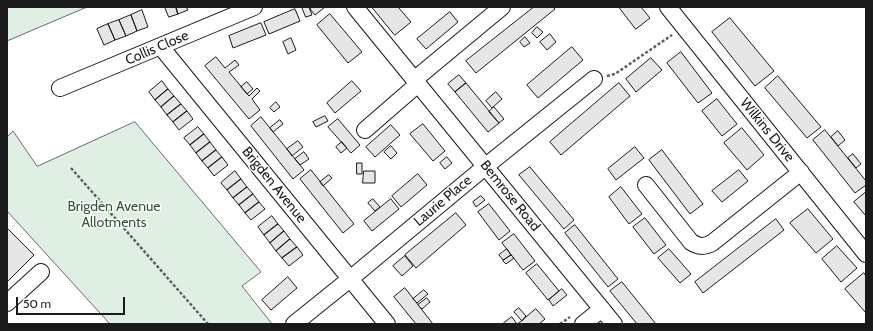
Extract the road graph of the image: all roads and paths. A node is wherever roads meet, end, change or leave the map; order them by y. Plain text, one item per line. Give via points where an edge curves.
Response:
1 (254, 7) edge
2 (355, 7) edge
3 (499, 8) edge
4 (671, 8) edge
5 (684, 26) junction
6 (161, 47) junction
7 (594, 79) joint
8 (416, 82) junction
9 (60, 88) dead end
10 (365, 130) dead end
11 (486, 166) junction
12 (71, 168) dead end
13 (801, 172) junction
14 (646, 185) dead end
15 (866, 254) edge
16 (41, 272) dead end
17 (350, 279) junction
18 (7, 303) edge
19 (602, 309) junction
20 (208, 324) edge
21 (294, 324) edge
22 (387, 324) edge
23 (583, 324) edge
24 (614, 324) edge

1 - 6 street, Collis Close
2 - 8 street, Bemrose Road
3 - 8 street
4 - 5 street, Wilkins Drive
5 - 7 path via 614,74
5 - 13 street, Wilkins Drive
6 - 9 street, Collis Close
6 - 17 street, Brigden Avenue
7 - 11 street, Laurie Place
8 - 10 street
8 - 11 street, Bemrose Road
11 - 17 street, Laurie Place
11 - 19 street, Bemrose Road
12 - 20 path
13 - 14 street via 706,246 697,246 691,242
13 - 15 street, Wilkins Drive
16 - 18 street
17 - 21 street, Laurie Place
17 - 22 street, Brigden Avenue
19 - 23 street
19 - 24 street, Bemrose Road

